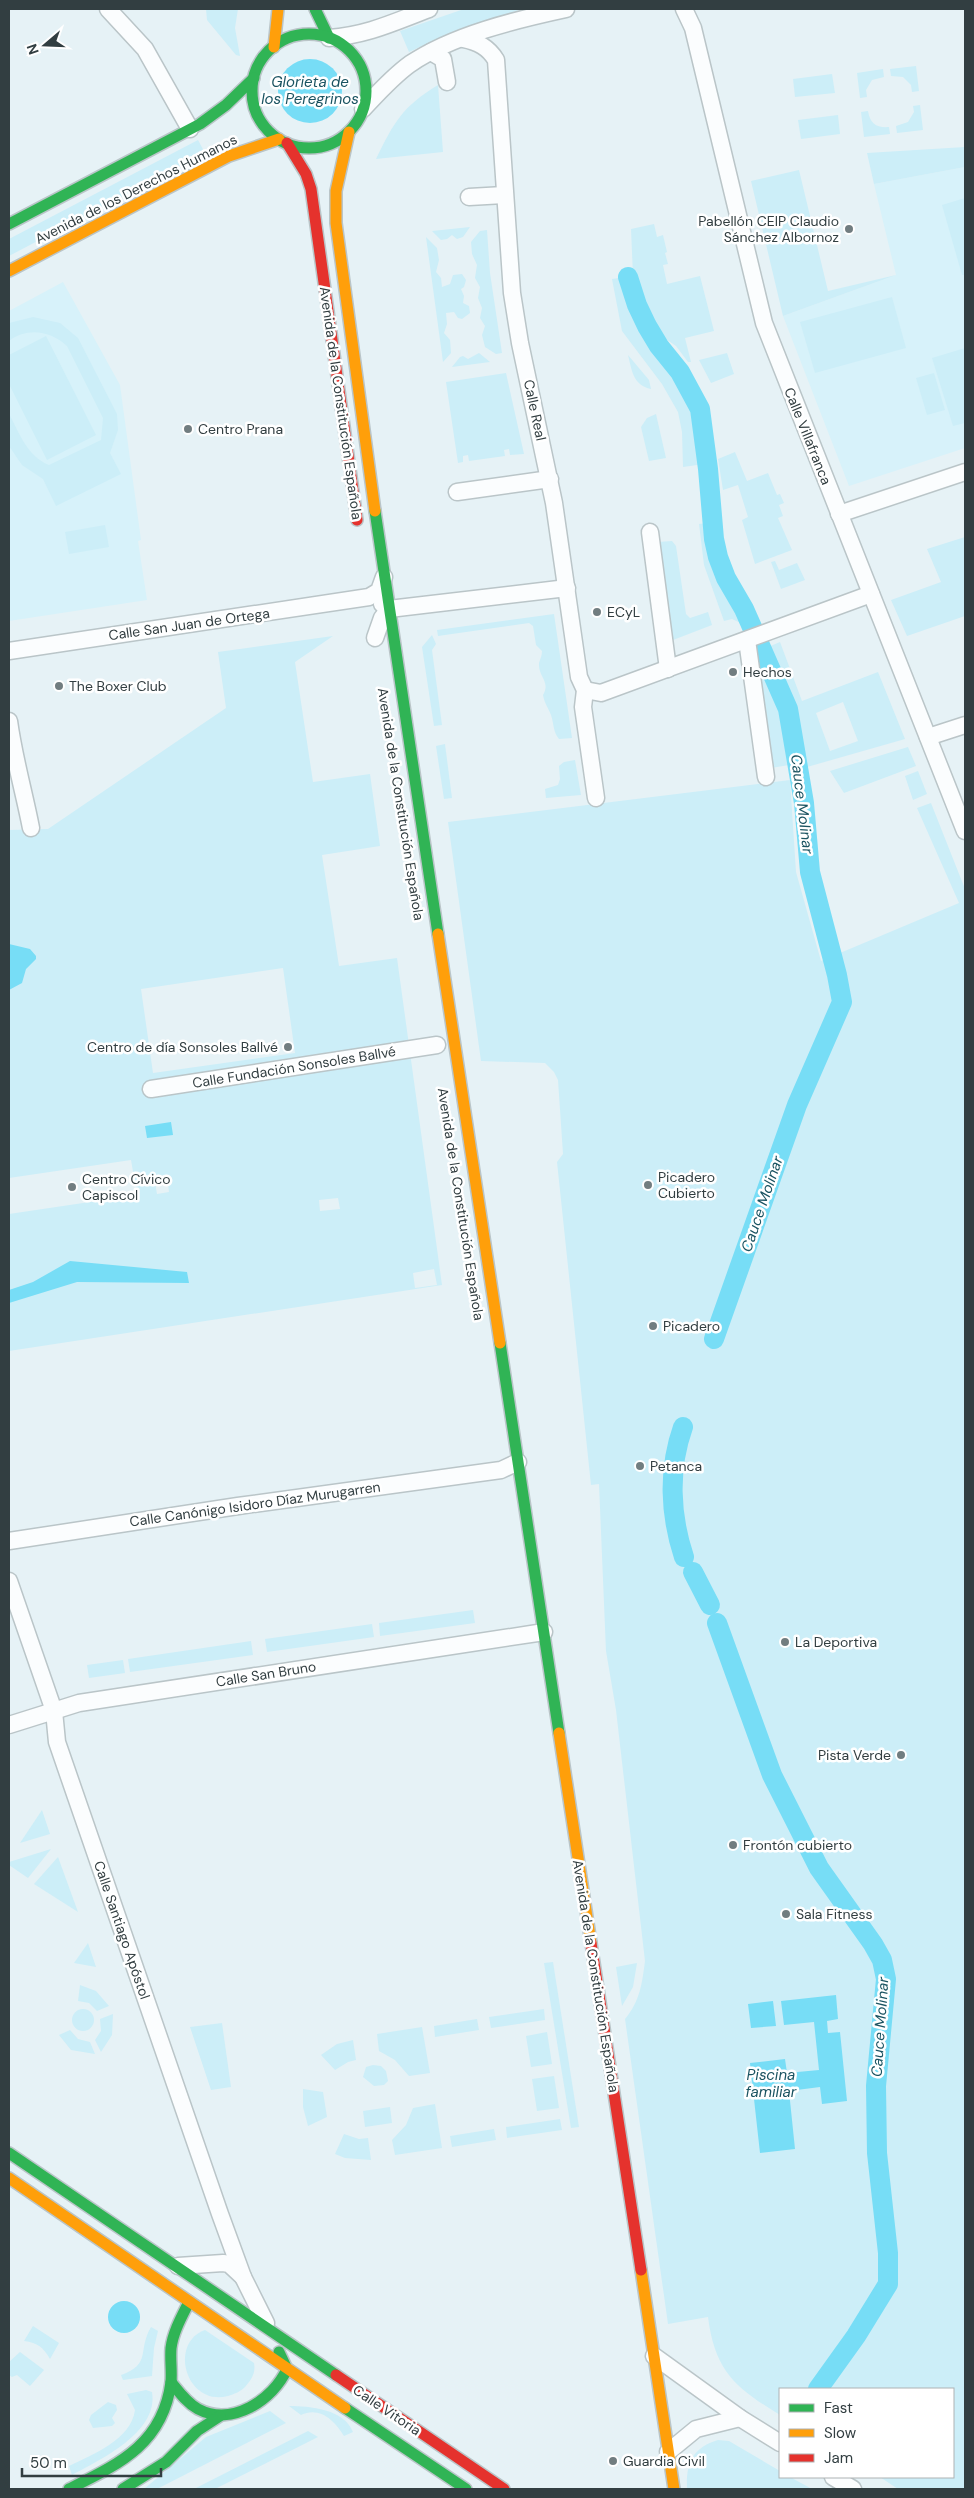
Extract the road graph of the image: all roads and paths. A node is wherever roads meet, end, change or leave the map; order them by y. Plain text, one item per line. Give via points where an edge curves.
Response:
1 (108, 9) edge
2 (278, 9) edge
3 (315, 9) edge
4 (430, 9) edge
5 (566, 9) edge
6 (684, 9) edge
7 (698, 9) edge
8 (693, 28) junction
9 (329, 38) junction
10 (463, 39) junction
11 (274, 47) junction
12 (432, 52) junction
13 (254, 78) junction
14 (447, 82) dead end
15 (363, 109) junction
16 (190, 130) junction
17 (349, 132) junction
18 (283, 141) junction
19 (504, 195) junction
20 (469, 197) dead end
21 (9, 224) edge
22 (9, 271) edge
23 (965, 472) edge
24 (550, 479) junction
25 (457, 492) dead end
26 (839, 514) junction
27 (359, 532) dead end
28 (650, 532) dead end
29 (384, 576) junction
30 (366, 580) dead end
31 (566, 588) junction
32 (871, 594) junction
33 (370, 605) junction
34 (389, 609) junction
35 (753, 637) junction
36 (376, 644) joint
37 (9, 651) edge
38 (668, 669) junction
39 (585, 690) junction
40 (9, 721) edge
41 (965, 725) edge
42 (928, 737) junction
43 (11, 760) edge
44 (766, 777) dead end
45 (596, 798) dead end
46 (31, 828) dead end
47 (965, 831) edge
48 (437, 1045) dead end
49 (151, 1089) dead end
50 (518, 1462) junction
51 (9, 1540) edge
52 (9, 1582) edge
53 (544, 1632) junction
54 (54, 1711) junction
55 (9, 1726) edge
56 (9, 2152) edge
57 (9, 2178) edge
58 (209, 2265) junction
59 (174, 2266) junction
60 (243, 2277) junction
61 (197, 2282) junction
62 (189, 2302) junction
63 (270, 2332) junction
64 (654, 2356) junction
65 (287, 2370) junction
66 (171, 2382) junction
67 (220, 2416) junction
68 (740, 2418) junction
69 (779, 2442) edge
70 (668, 2452) junction
71 (835, 2478) edge
72 (69, 2489) edge
73 (123, 2489) edge
74 (466, 2489) edge
75 (504, 2489) edge
76 (674, 2489) edge
77 (853, 2489) edge

1 - 16 street via 144,49
2 - 11 main road
3 - 9 main road
4 - 9 street via 355,36
5 - 10 street
6 - 8 street, Calle Villafranca
7 - 8 street, Calle Villafranca
8 - 26 street, Calle Villafranca via 764,324
9 - 11 main road via 297,36
9 - 15 main road via 348,50 362,71 366,94
10 - 12 street
10 - 19 street, Calle Real via 482,45 496,60
11 - 13 main road via 260,62
12 - 14 street via 443,59
12 - 15 street via 408,65
13 - 16 main road, Avenida de los Derechos Humanos via 226,105
13 - 18 main road via 253,99 257,112 268,130
15 - 17 main road
16 - 21 main road, Avenida de los Derechos Humanos
17 - 18 main road via 322,146 302,147
17 - 29 main road, Avenida de la Constitución Española via 336,191 336,223
18 - 22 main road, Avenida de los Derechos Humanos via 229,156
18 - 27 main road, Avenida de la Constitución Española via 306,174 311,189
19 - 20 street
19 - 24 street, Calle Real via 512,293 520,343
23 - 26 street
24 - 25 street
24 - 31 street, Calle Real
26 - 32 street, Calle Villafranca
28 - 38 street
29 - 33 street
29 - 34 main road, Avenida de la Constitución Española
30 - 33 main road
31 - 34 street
31 - 39 street, Calle Real via 579,677
32 - 35 street
32 - 42 street, Calle Villafranca
33 - 34 street
33 - 36 main road
33 - 37 street, Calle San Juan de Ortega
34 - 36 street via 382,618
34 - 50 main road, Avenida de la Constitución Española
35 - 38 street
35 - 44 street
38 - 39 street via 601,693
39 - 45 street, Calle Real via 583,707
40 - 43 street
41 - 42 street
42 - 47 street, Calle Villafranca
43 - 46 street via 20,775
48 - 49 street, Calle Fundación Sonsoles Ballvé
50 - 51 street, Calle Canónigo Isidoro Díaz Murugarren via 501,1470
50 - 53 main road, Avenida de la Constitución Española
52 - 54 street, Calle Santiago Apóstol
53 - 54 street, Calle San Bruno via 79,1702
53 - 64 main road, Avenida de la Constitución Española
54 - 55 street, Calle San Bruno
54 - 60 street, Calle Santiago Apóstol via 57,1742
56 - 59 main road, Calle Vitoria
57 - 62 main road, Calle Vitoria
58 - 59 street, Calle Santiago Apóstol
58 - 60 street, Calle Santiago Apóstol via 229,2264
58 - 61 street
59 - 61 main road, Calle Vitoria
60 - 63 street, Calle Santiago Apóstol
61 - 62 street
61 - 63 main road, Calle Vitoria
62 - 65 main road, Calle Vitoria
62 - 66 main road via 171,2346
63 - 65 main road
63 - 75 main road, Calle Vitoria
64 - 68 street
64 - 70 main road, Avenida de la Constitución Española
65 - 67 main road via 278,2386 265,2398 240,2411
65 - 74 main road, Calle Vitoria
66 - 67 main road via 199,2410
66 - 72 main road via 165,2413 138,2451
67 - 73 main road via 197,2431 166,2462
68 - 69 street
68 - 70 street via 696,2429
70 - 76 main road, Avenida de la Constitución Española
71 - 77 street

